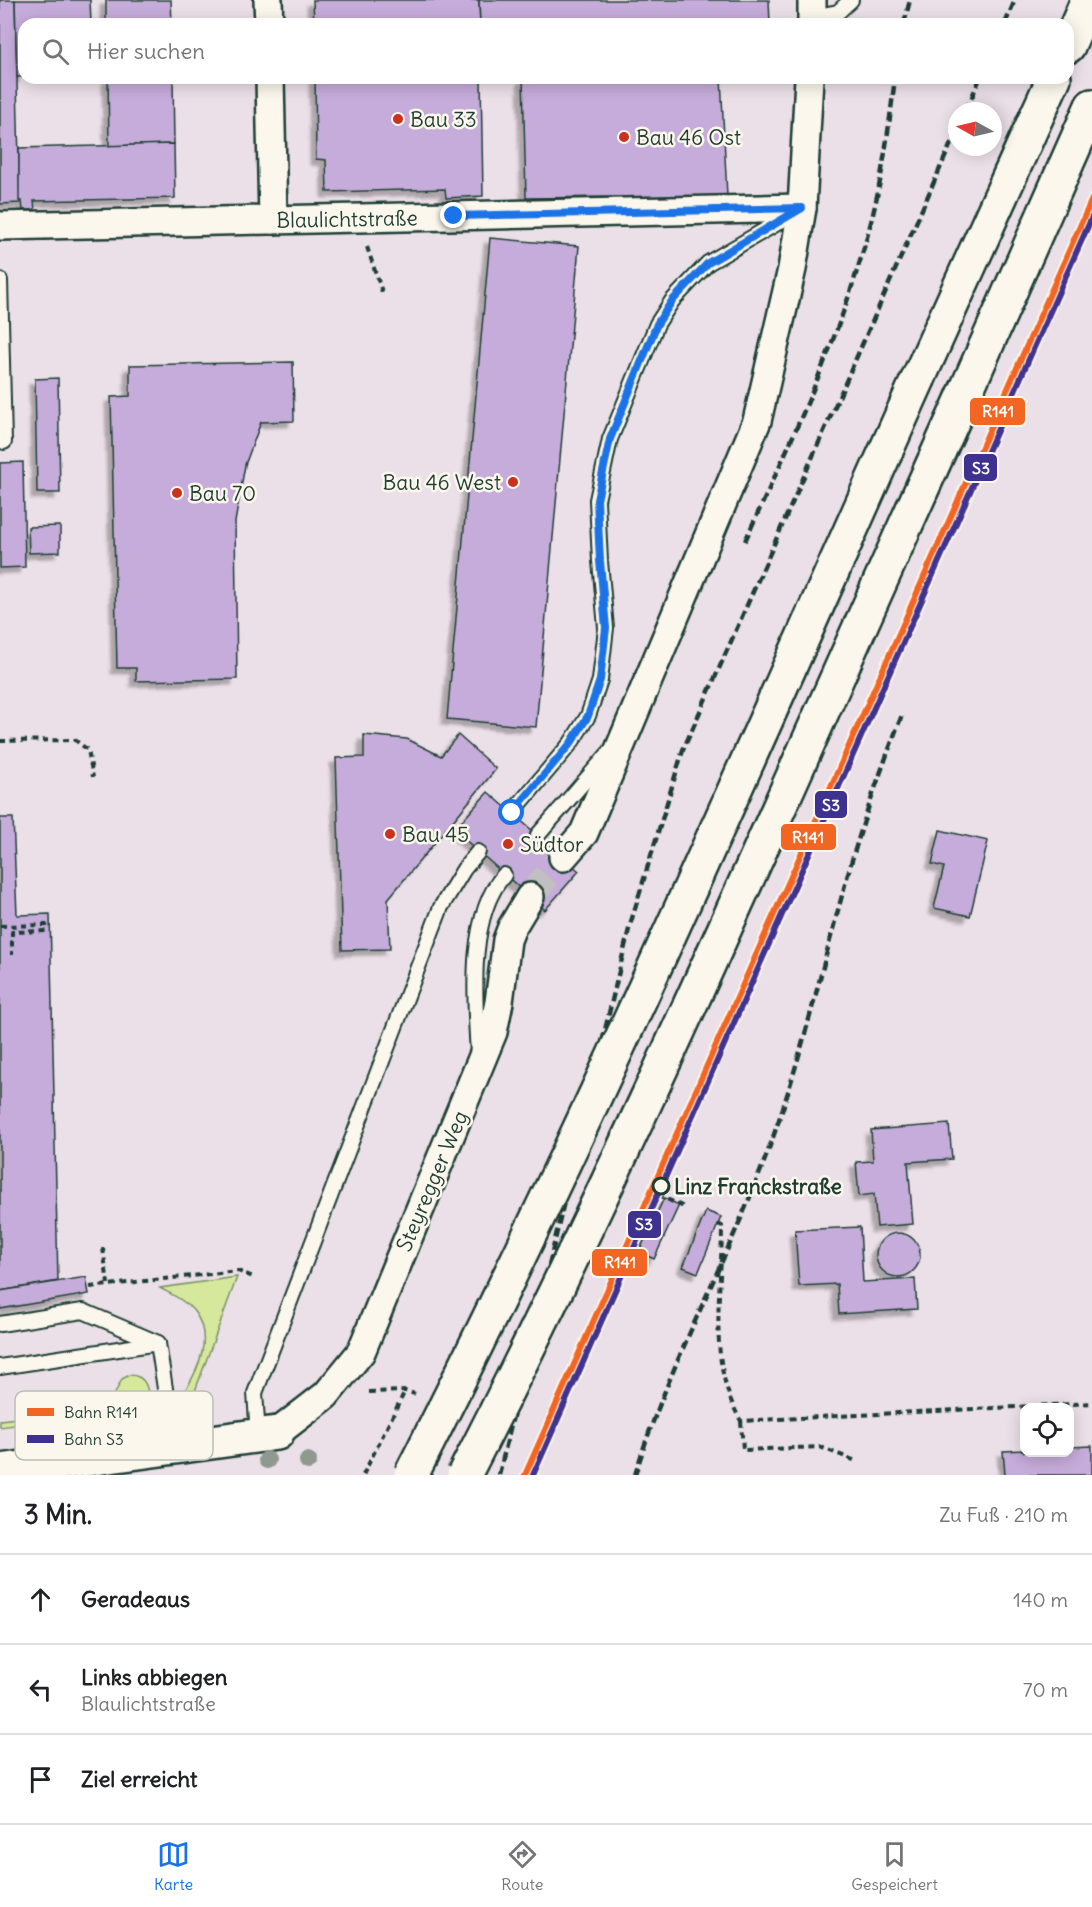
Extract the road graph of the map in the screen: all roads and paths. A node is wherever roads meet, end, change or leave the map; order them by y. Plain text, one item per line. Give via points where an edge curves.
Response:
1 (268, 0) edge
2 (851, 0) edge
3 (1088, 0) edge
4 (812, 14) edge
5 (269, 18) edge
6 (1074, 32) edge
7 (270, 84) edge
8 (809, 84) edge
9 (1051, 84) edge
10 (1092, 106) edge
11 (802, 208) junction
12 (363, 218) junction
13 (273, 220) junction
14 (0, 226) edge
15 (0, 280) edge
16 (382, 292) dead end
17 (4, 442) dead end
18 (626, 733) junction
19 (0, 741) edge
20 (93, 777) dead end
21 (512, 813) dead end
22 (538, 835) dead end
23 (478, 852) dead end
24 (563, 857) tunnel mouth
25 (504, 875) dead end
26 (530, 897) tunnel mouth
27 (0, 926) edge
28 (12, 955) dead end
29 (479, 1068) junction
30 (658, 1195) dead end
31 (684, 1207) dead end
32 (718, 1224) dead end
33 (103, 1248) dead end
34 (253, 1277) dead end
35 (108, 1284) junction
36 (88, 1287) dead end
37 (0, 1324) edge
38 (158, 1344) junction
39 (0, 1367) edge
40 (165, 1391) edge
41 (405, 1391) dead end
42 (1092, 1403) edge
43 (741, 1421) junction
44 (267, 1434) junction
45 (213, 1442) edge
46 (114, 1460) edge
47 (856, 1461) dead end
48 (81, 1467) edge
49 (0, 1471) edge
50 (363, 1475) edge
51 (411, 1475) edge
52 (464, 1475) edge

1 - 5 street
2 - 4 lane via 838,12
3 - 6 main road
7 - 13 street
8 - 11 street
9 - 51 main road, bridge via 667,940 470,1360
10 - 52 main road, bridge via 711,961
11 - 12 street, Blaulichtstraße
11 - 18 street via 757,421
11 - 21 lane via 708,263 672,301 657,324 610,439 597,500 606,628 600,680 588,716 571,743
12 - 13 street, Blaulichtstraße
12 - 16 path via 367,246
13 - 14 street, Blaulichtstraße
15 - 17 lane
18 - 22 lane
18 - 24 street via 584,833
19 - 20 path via 75,740 88,750
23 - 44 lane via 441,907 255,1393
25 - 29 lane via 480,924 476,987
26 - 29 street, Steyregger Weg via 507,940 493,1032
27 - 28 path via 46,925 46,932 12,932
29 - 44 street, Steyregger Weg via 361,1352 326,1395
30 - 31 path
32 - 43 path via 722,1226 719,1356 730,1403
33 - 35 path
34 - 35 path via 238,1271
35 - 36 path
37 - 38 lane via 83,1311
38 - 39 lane
38 - 40 lane
41 - 50 path
42 - 43 path
43 - 47 path via 743,1450 820,1447
44 - 45 main road
46 - 48 main road
48 - 49 main road

